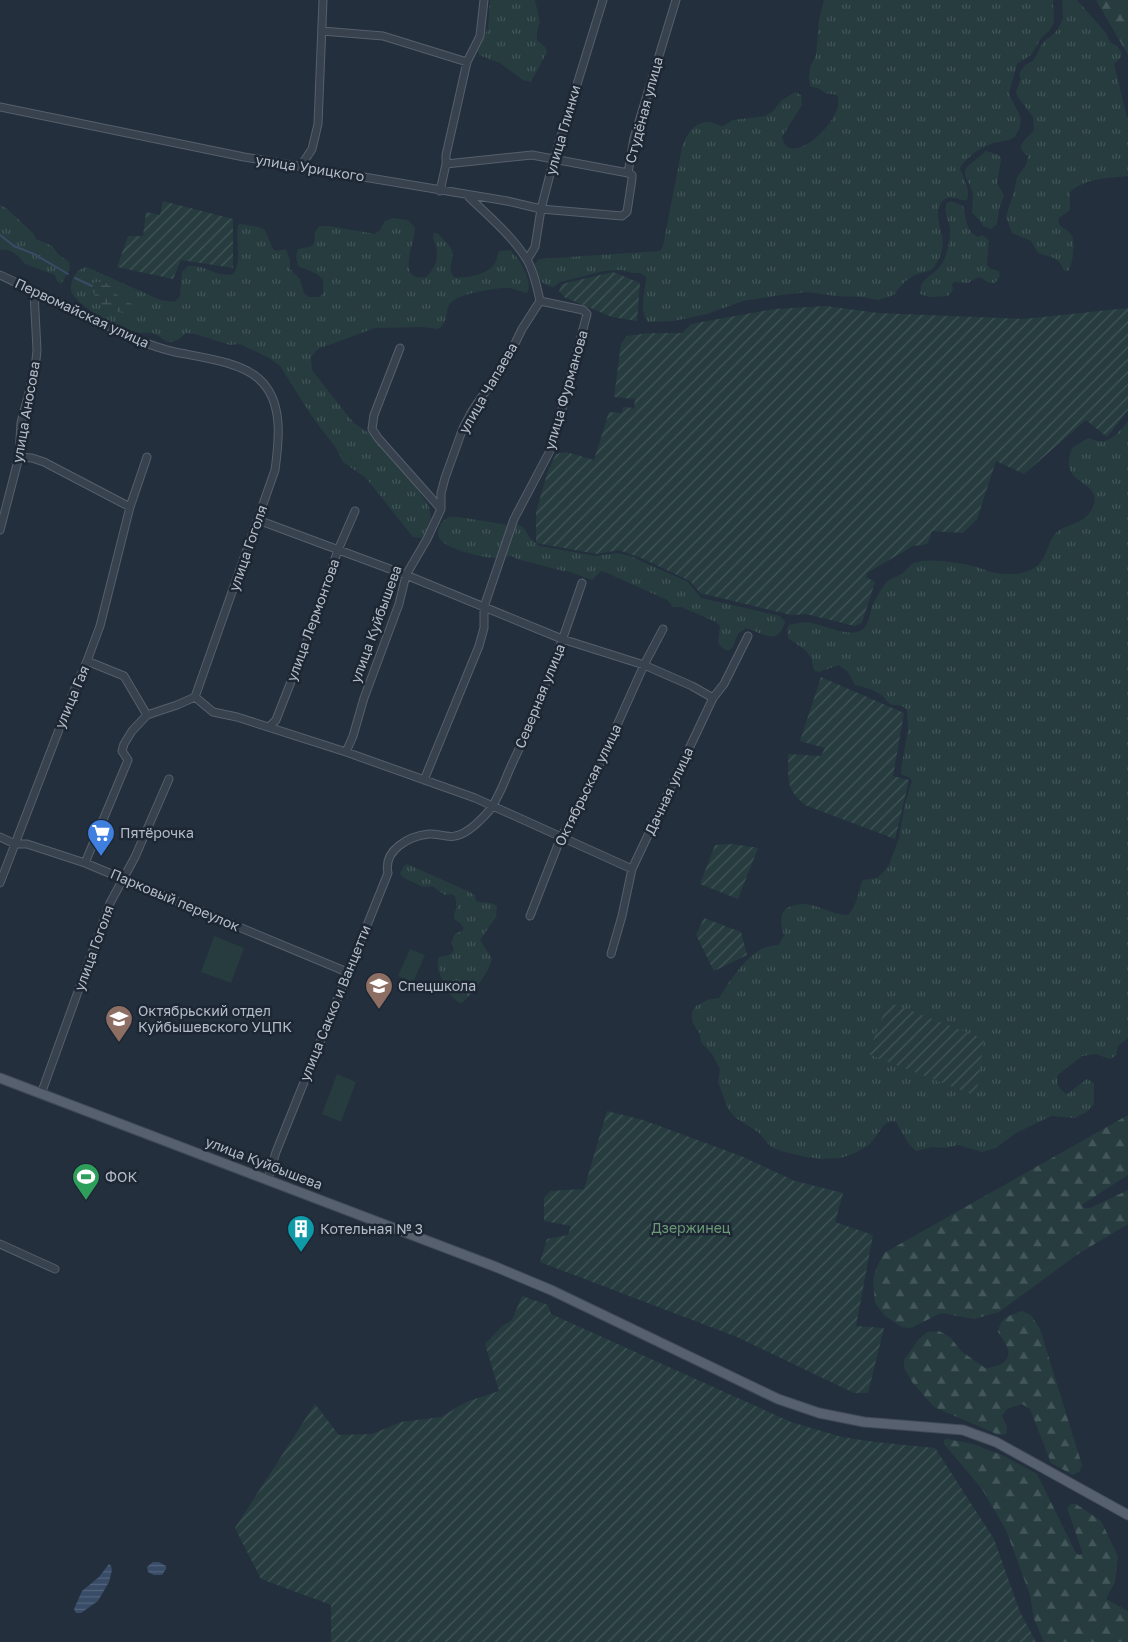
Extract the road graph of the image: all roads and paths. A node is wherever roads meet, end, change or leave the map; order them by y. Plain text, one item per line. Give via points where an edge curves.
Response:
1 (323, 0) edge
2 (484, 0) edge
3 (603, 0) edge
4 (676, 0) edge
5 (322, 31) junction
6 (468, 62) junction
7 (0, 107) edge
8 (554, 159) junction
9 (446, 164) junction
10 (302, 166) junction
11 (628, 173) junction
12 (440, 190) junction
13 (468, 196) junction
14 (541, 209) junction
15 (622, 216) joint
16 (527, 260) junction
17 (0, 275) edge
18 (34, 292) junction
19 (540, 301) junction
20 (400, 348) dead end
21 (271, 396) joint
22 (147, 457) dead end
23 (19, 458) junction
24 (130, 507) junction
25 (441, 509) junction
26 (355, 511) dead end
27 (258, 520) junction
28 (0, 530) edge
29 (338, 550) junction
30 (406, 575) junction
31 (582, 583) dead end
32 (484, 607) junction
33 (663, 629) dead end
34 (748, 636) dead end
35 (562, 639) junction
36 (87, 661) junction
37 (644, 665) junction
38 (195, 697) junction
39 (713, 698) junction
40 (147, 714) junction
41 (269, 727) junction
42 (346, 752) junction
43 (169, 779) dead end
44 (424, 780) junction
45 (492, 807) junction
46 (0, 837) edge
47 (561, 837) junction
48 (15, 844) junction
49 (85, 863) junction
50 (632, 868) junction
51 (123, 879) junction
52 (0, 883) edge
53 (530, 916) dead end
54 (611, 954) dead end
55 (347, 972) junction
56 (0, 1078) edge
57 (41, 1094) junction
58 (268, 1179) junction
59 (0, 1244) edge
60 (55, 1269) dead end
61 (1128, 1515) edge

1 - 5 street
2 - 6 street via 480,36
3 - 8 street, улица Глинки
4 - 11 street, Студёная улица via 634,138
5 - 6 street via 383,36
5 - 10 street via 318,124 312,149
6 - 9 street
7 - 10 street, улица Урицкого
8 - 9 street via 532,155
8 - 11 street
8 - 14 street, улица Глинки
9 - 12 street
10 - 12 street, улица Урицкого
11 - 15 street, Студёная улица via 632,179 627,212
12 - 13 street, улица Урицкого
13 - 14 street, улица Урицкого
13 - 16 street via 510,237
14 - 15 street, улица Урицкого
14 - 16 street, улица Глинки via 535,247
16 - 19 street
17 - 18 street, Первомайская улица
18 - 21 street, Первомайская улица via 158,348 232,365 258,378
18 - 23 street, улица Аносова via 37,350 21,423
19 - 25 street, улица Чапаева via 463,428 443,486
19 - 32 street, улица Фурманова via 583,310 588,314 552,447 514,519
20 - 25 street via 372,428
21 - 27 street, улица Гоголя via 278,420 278,452
22 - 24 street, улица Гая
23 - 24 street via 44,462
23 - 28 street, улица Аносова
24 - 36 street, улица Гая via 100,626
25 - 30 street, улица Куйбышева
26 - 29 street, улица Лермонтова
27 - 29 street
27 - 38 street, улица Гоголя
29 - 30 street
29 - 41 street, улица Лермонтова via 310,633 276,720
30 - 32 street
30 - 42 street, улица Куйбышева via 399,604
31 - 35 street, Северная улица
32 - 35 street
32 - 44 street via 484,628 479,646
33 - 37 street, Октябрьская улица
34 - 39 street, Дачная улица via 724,684
35 - 37 street
35 - 45 street, Северная улица via 530,726
36 - 40 street via 124,676
36 - 48 street, улица Гая
37 - 39 street
37 - 47 street, Октябрьская улица via 583,802
38 - 40 street
38 - 41 street via 213,712
39 - 50 street, Дачная улица
40 - 49 street via 124,744 122,752 128,760
41 - 42 street
42 - 44 street
43 - 51 street, улица Гоголя
44 - 45 street
45 - 47 street
45 - 55 street, улица Сакко и Ванцетти via 464,833 453,837 430,834 413,837 395,850 388,858 388,873
46 - 48 street, Парковый переулок
47 - 50 street
47 - 53 street, Октябрьская улица
48 - 49 street, Парковый переулок via 27,844
48 - 52 street, улица Гая
49 - 51 street, Парковый переулок
50 - 54 street, Дачная улица
51 - 55 street, Парковый переулок
51 - 57 street, улица Гоголя via 110,903
55 - 58 street, улица Сакко и Ванцетти
56 - 57 main road, улица Куйбышева
57 - 58 main road, улица Куйбышева
58 - 61 main road, улица Куйбышева via 551,1290 778,1399 819,1413 864,1422 963,1430 979,1435
59 - 60 street

